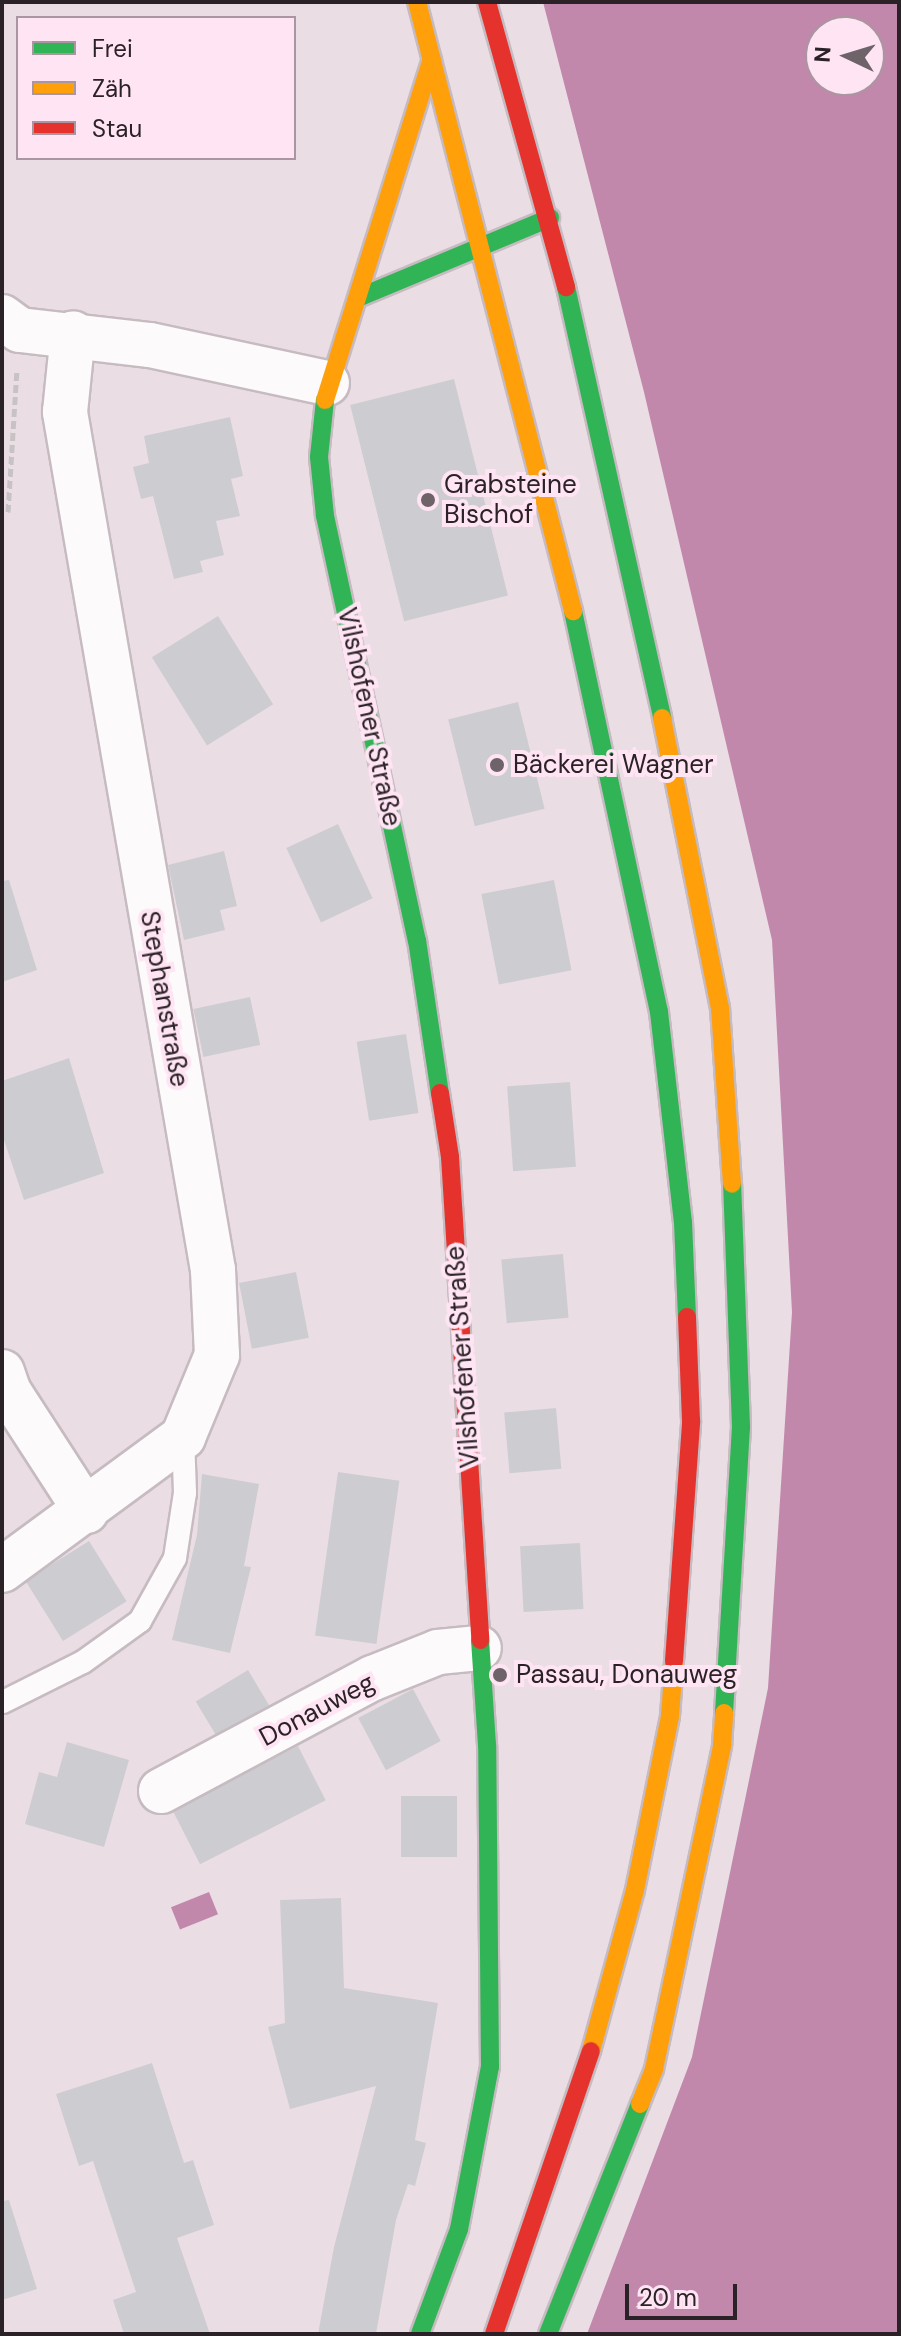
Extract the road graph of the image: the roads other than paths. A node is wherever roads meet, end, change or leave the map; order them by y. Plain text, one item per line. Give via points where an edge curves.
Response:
1 (417, 2) edge
2 (487, 2) edge
3 (432, 59) junction
4 (550, 218) junction
5 (478, 246) junction
6 (360, 297) junction
7 (11, 323) edge
8 (73, 333) junction
9 (327, 383) junction
10 (2, 1372) edge
11 (183, 1437) junction
12 (86, 1511) junction
13 (2, 1570) edge
14 (479, 1648) junction
15 (3, 1702) edge
16 (161, 1791) dead end
17 (420, 2334) edge
18 (494, 2334) edge
19 (548, 2334) edge

1 - 3 main road
2 - 4 main road
3 - 5 main road
3 - 6 main road, Vilshofener Straße
4 - 5 main road
4 - 19 main road via 643,621 720,1008 735,1226 741,1427 722,1745 661,2038 654,2069
5 - 6 main road
5 - 18 main road via 576,621 659,1012 683,1222 691,1421 670,1716 635,1890 596,2035
6 - 9 main road, Vilshofener Straße
7 - 8 street
8 - 9 street
8 - 11 street, Stephanstraße via 65,412 213,1270 217,1355
9 - 14 main road, Vilshofener Straße via 319,457 325,516 417,940 450,1157
10 - 12 street via 9,1392
11 - 12 street
11 - 15 lane via 185,1493 175,1558 140,1621 83,1662
12 - 13 street
14 - 16 street, Donauweg via 438,1652 373,1678
14 - 17 main road, Vilshofener Straße via 487,1745 490,2067 459,2229

